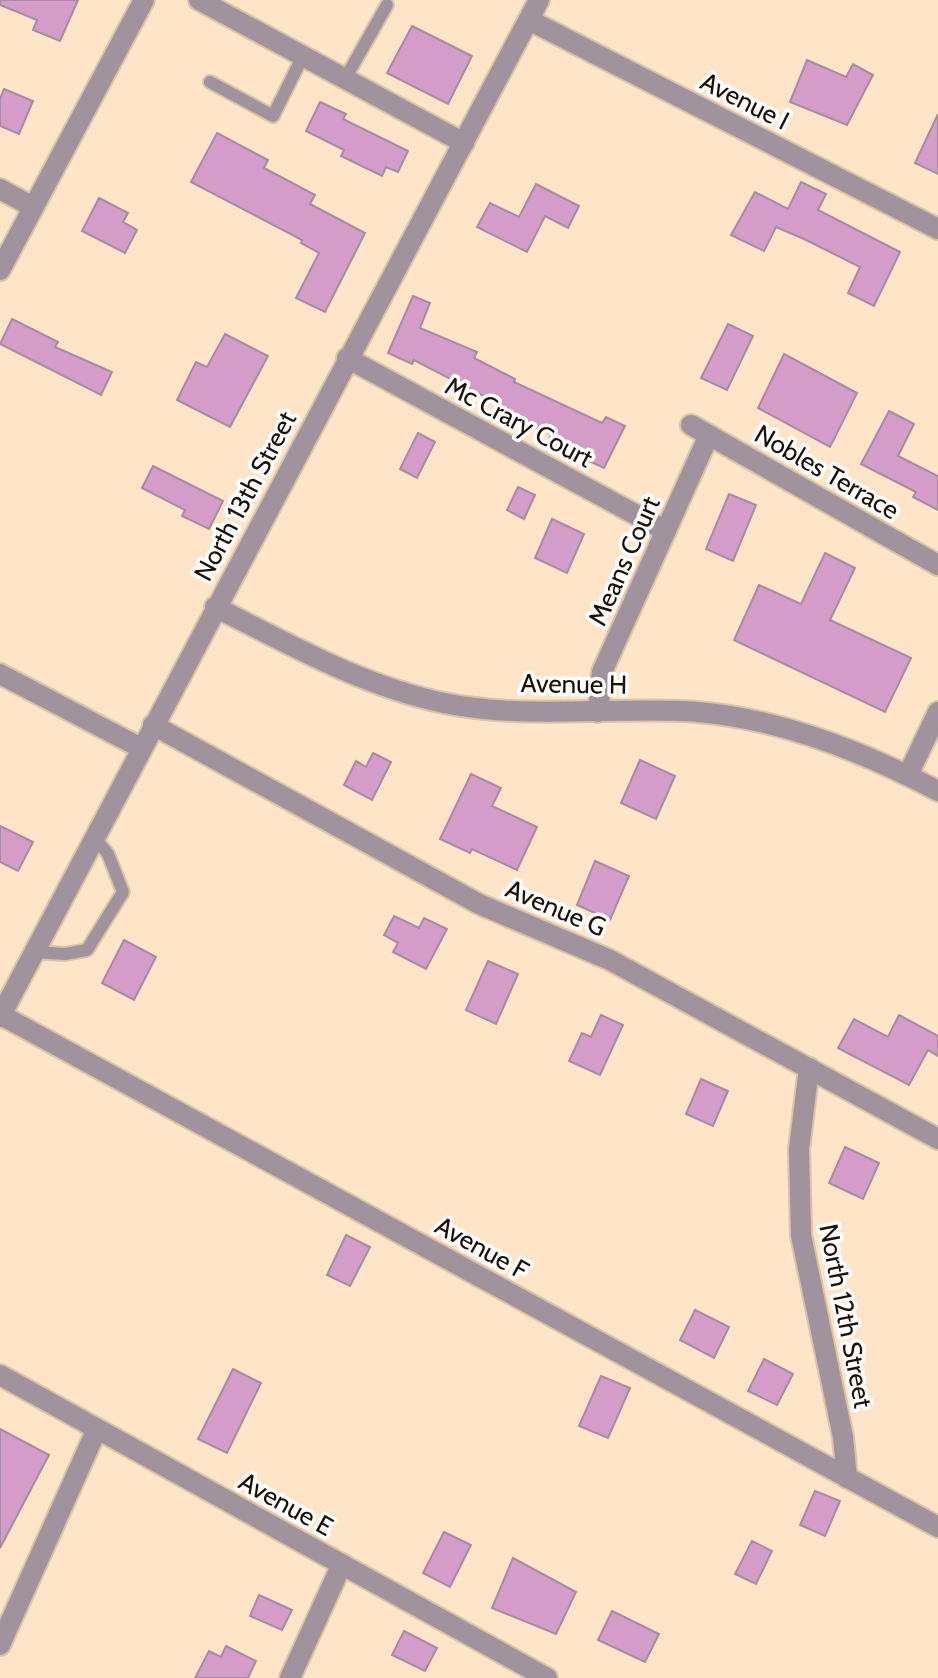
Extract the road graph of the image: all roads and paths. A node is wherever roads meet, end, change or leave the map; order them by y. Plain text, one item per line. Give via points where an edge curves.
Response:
1 (144, 0) edge
2 (199, 0) edge
3 (539, 0) edge
4 (387, 5) dead end
5 (529, 20) junction
6 (303, 56) junction
7 (345, 79) junction
8 (210, 82) dead end
9 (464, 143) junction
10 (0, 189) edge
11 (33, 207) junction
12 (938, 229) edge
13 (0, 270) edge
14 (347, 358) junction
15 (700, 430) joint
16 (666, 531) junction
17 (938, 565) edge
18 (215, 607) junction
19 (0, 674) edge
20 (598, 712) junction
21 (938, 712) edge
22 (153, 725) junction
23 (141, 748) junction
24 (908, 775) junction
25 (938, 791) edge
26 (94, 837) junction
27 (34, 952) junction
28 (2, 1009) edge
29 (809, 1068) junction
30 (938, 1139) edge
31 (0, 1375) edge
32 (97, 1429) junction
33 (847, 1478) junction
34 (938, 1527) edge
35 (342, 1564) junction
36 (3, 1632) edge
37 (290, 1678) edge
38 (547, 1678) edge

1 - 11 street
2 - 6 street
3 - 5 street, North 13th Street
4 - 7 lane
5 - 9 street, North 13th Street
5 - 12 street, Avenue I
6 - 7 street
6 - 8 lane via 273,116
7 - 9 street
9 - 14 street, North 13th Street
10 - 11 street
11 - 13 street
14 - 16 street, Mc Crary Court
14 - 18 street, North 13th Street
15 - 16 street, Means Court
15 - 17 street, Nobles Terrace
16 - 20 street, Means Court via 602,672
18 - 20 street, Avenue H via 358,678 445,703
18 - 22 street, North 13th Street
19 - 23 street
20 - 24 street, Avenue H via 699,712 788,728
21 - 24 street
22 - 23 street, North 13th Street
22 - 29 street, Avenue G via 479,904 610,960
23 - 26 street, North 13th Street
24 - 25 street, Avenue H
26 - 27 street, North 13th Street
26 - 27 lane via 108,854 123,892 87,950
27 - 28 street, North 13th Street
28 - 33 street, Avenue F
29 - 30 street, Avenue G
29 - 33 street, North 12th Street via 799,1149 801,1235
31 - 32 street, Avenue E
32 - 35 street, Avenue E
32 - 36 street
33 - 34 street, Avenue F
35 - 37 street
35 - 38 street, Avenue E

